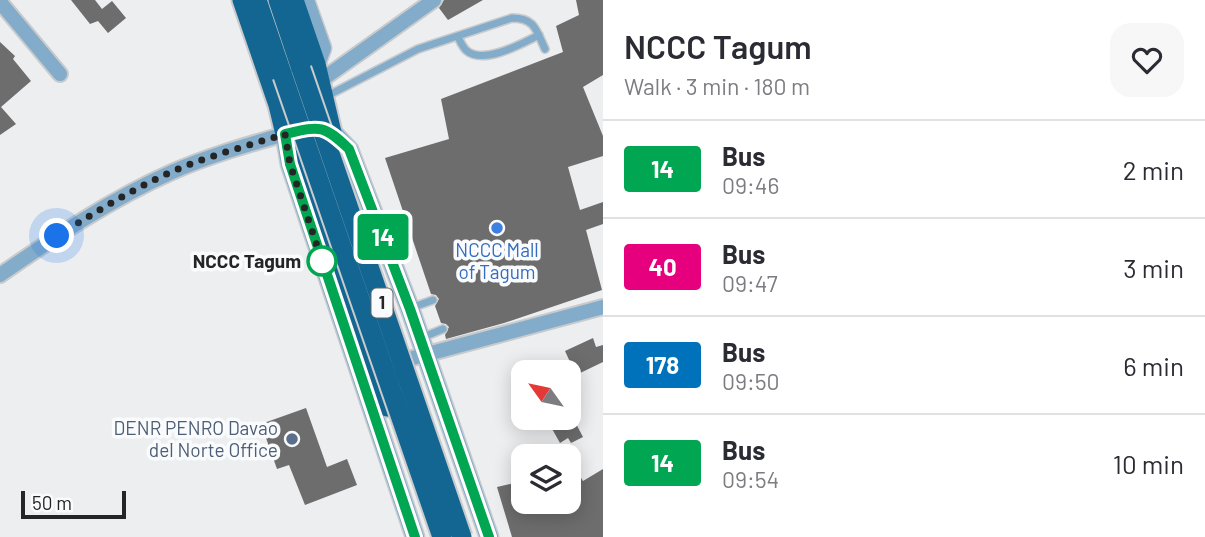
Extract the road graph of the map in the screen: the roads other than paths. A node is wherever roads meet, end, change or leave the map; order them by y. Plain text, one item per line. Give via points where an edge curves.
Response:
1 (232, 0) edge
2 (242, 0) edge
3 (257, 0) edge
4 (278, 0) edge
5 (294, 0) edge
6 (305, 0) edge
7 (434, 0) edge
8 (0, 2) edge
9 (538, 35) junction
10 (457, 37) junction
11 (545, 48) dead end
12 (60, 74) dead end
13 (311, 82) junction
14 (331, 131) junction
15 (285, 134) junction
16 (0, 275) edge
17 (433, 300) dead end
18 (603, 307) edge
19 (345, 309) junction
20 (410, 309) junction
21 (443, 329) dead end
22 (418, 350) junction
23 (415, 537) edge
24 (433, 537) edge
25 (442, 537) edge
26 (462, 537) edge
27 (470, 537) edge
28 (489, 537) edge

1 - 15 street
2 - 15 highway, 1
3 - 13 highway, 1
4 - 13 highway, 1
5 - 13 highway, 1
6 - 13 street via 322,48
7 - 13 street
8 - 12 street
9 - 10 lane via 510,49 481,55 467,51
9 - 10 lane via 524,18 512,18
9 - 11 lane
10 - 13 lane
13 - 14 highway, 1
13 - 15 highway via 319,112
13 - 25 highway, 1, bridge
13 - 26 highway, 1, bridge
14 - 15 highway via 314,128
14 - 20 street via 349,149
14 - 22 highway, 1
15 - 16 street via 197,162 147,184
15 - 19 highway, 1 via 300,160
17 - 20 lane
18 - 22 street
19 - 23 street
19 - 24 highway, 1
20 - 22 street
21 - 22 lane
22 - 27 highway, 1
22 - 28 street

